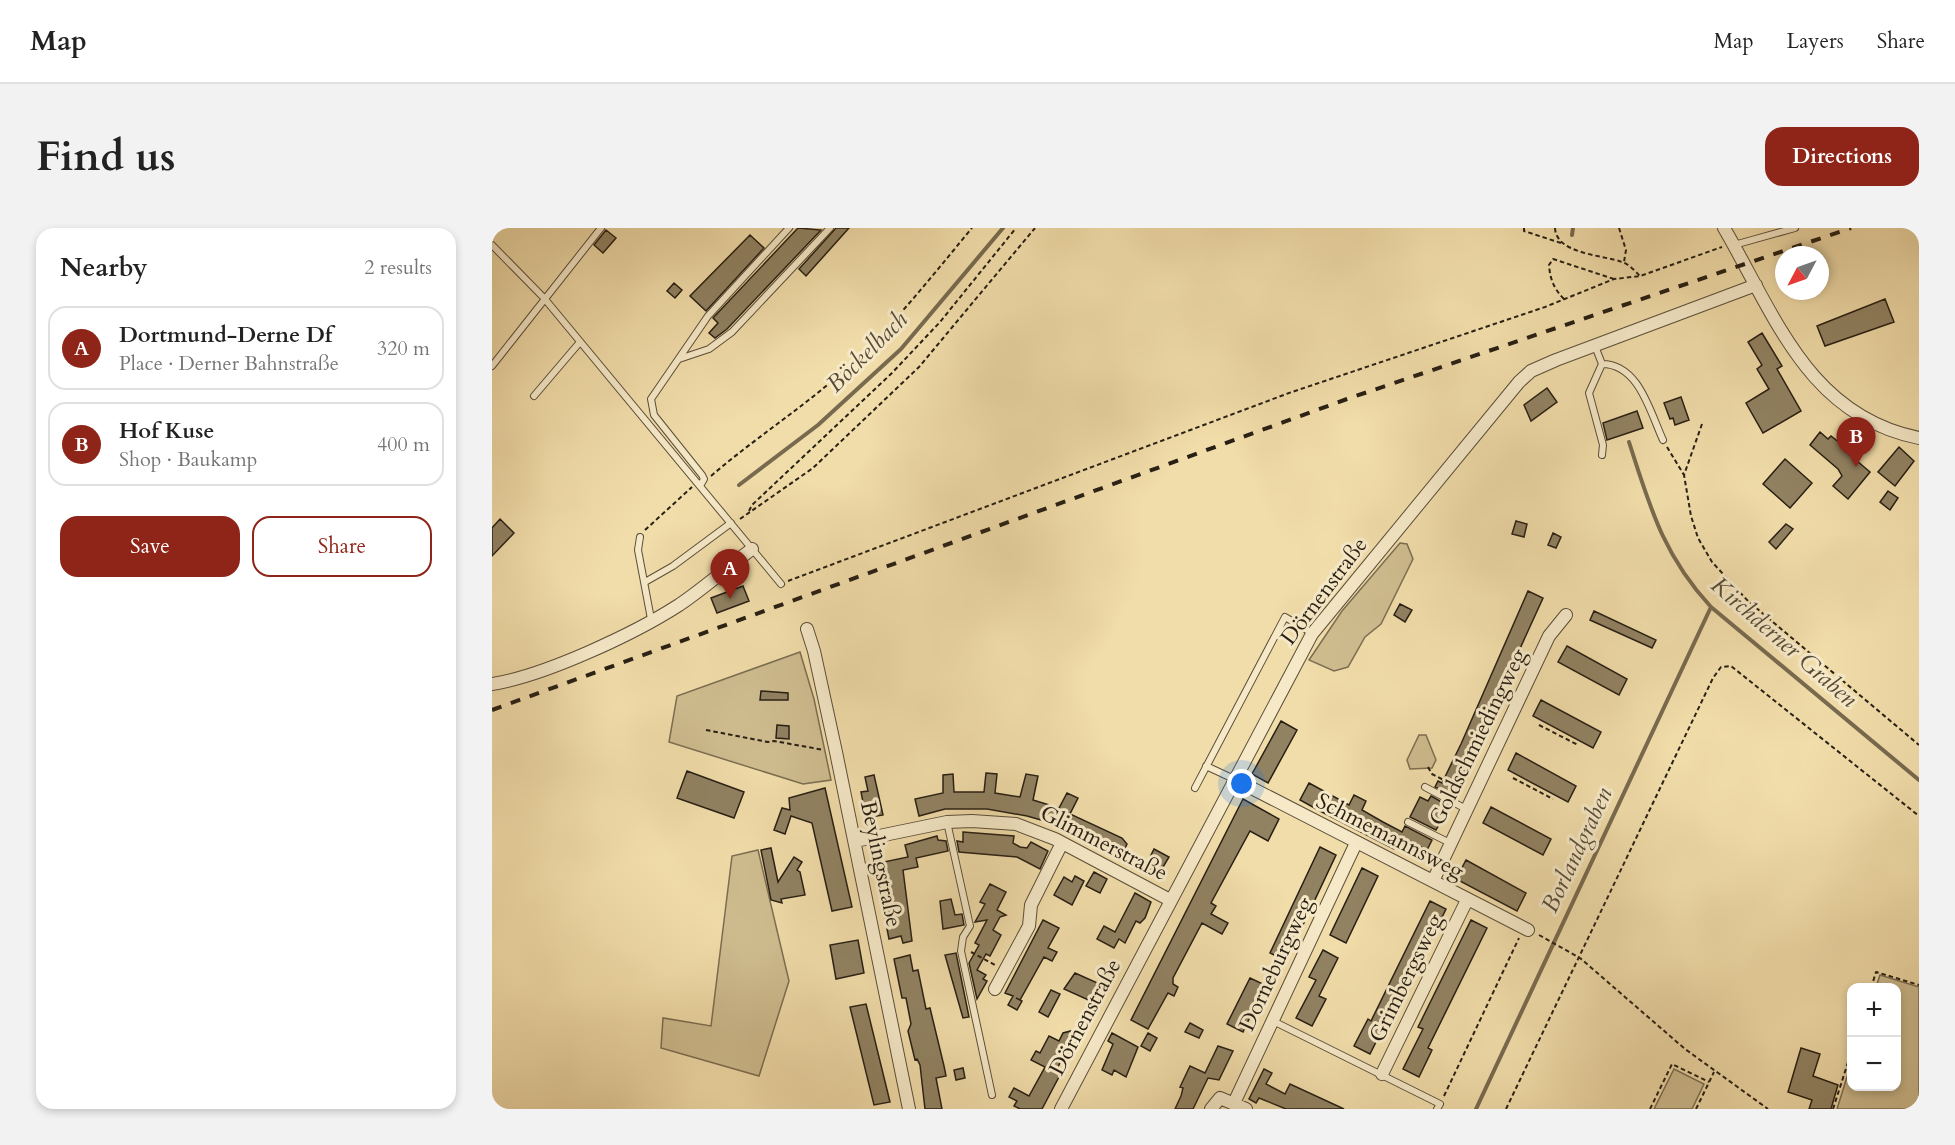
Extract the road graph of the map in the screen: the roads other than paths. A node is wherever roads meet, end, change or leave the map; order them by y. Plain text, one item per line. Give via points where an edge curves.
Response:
1 (601, 228) edge
2 (789, 228) edge
3 (830, 228) edge
4 (1724, 228) edge
5 (1796, 228) edge
6 (1733, 243) junction
7 (492, 245) edge
8 (1756, 285) junction
9 (544, 298) junction
10 (580, 342) junction
11 (1595, 345) junction
12 (678, 359) junction
13 (1602, 364) junction
14 (492, 366) edge
15 (534, 396) dead end
16 (1919, 438) edge
17 (1663, 440) road end
18 (1602, 455) dead end
19 (699, 484) junction
20 (731, 524) junction
21 (640, 537) road end
22 (752, 549) junction
23 (645, 582) junction
24 (781, 584) road end
25 (1566, 615) dead end
26 (651, 619) junction
27 (807, 629) dead end
28 (1312, 634) junction
29 (492, 684) edge
30 (1206, 766) junction
31 (1234, 779) junction
32 (1195, 788) dead end
33 (1425, 788) dead end
34 (1466, 809) junction
35 (947, 822) junction
36 (1408, 822) dead end
37 (855, 841) junction
38 (1062, 843) junction
39 (1356, 843) junction
40 (1450, 843) junction
41 (1433, 881) junction
42 (1170, 900) junction
43 (1467, 900) junction
44 (1526, 929) road end
45 (995, 989) dead end
46 (1273, 1021) junction
47 (1382, 1074) junction
48 (992, 1095) dead end
49 (1234, 1103) junction
50 (1438, 1106) edge
51 (909, 1109) edge
52 (1061, 1109) edge
53 (1211, 1109) edge
54 (1246, 1109) edge

1 - 9 lane
2 - 12 lane via 708,316
3 - 12 lane via 732,332 709,349
4 - 6 street
5 - 6 lane
6 - 8 street
7 - 9 lane
8 - 11 street, Dörnenstraße
8 - 16 street via 1797,356 1832,397 1867,420
9 - 10 lane
9 - 14 lane
10 - 15 lane
10 - 19 lane
11 - 13 lane
11 - 28 street, Dörnenstraße via 1531,371 1519,382
12 - 19 lane via 651,399 654,415 702,475 704,479
13 - 17 lane via 1613,364 1634,379
13 - 18 lane via 1590,393
19 - 20 lane
20 - 22 lane
20 - 23 lane
21 - 23 lane via 638,550
22 - 24 lane
22 - 26 street via 678,605
23 - 26 lane
25 - 34 street, Goldschmiedingweg via 1549,636
26 - 29 street via 560,663
27 - 37 street, Beylingstraße
28 - 30 lane via 1285,616
28 - 31 street, Dörnenstraße
30 - 31 lane
30 - 32 lane
31 - 39 street, Schmemannsweg
31 - 42 street, Dörnenstraße
33 - 34 lane
34 - 40 street, Goldschmiedingweg
35 - 37 street, Glimmerstraße
35 - 38 street, Glimmerstraße via 1016,824
35 - 48 lane via 970,926 961,947
36 - 40 lane
37 - 51 street, Beylingstraße
38 - 42 street, Glimmerstraße
38 - 45 street via 1031,904 1029,926
39 - 41 street, Schmemannsweg
39 - 46 street, Dorneburgweg
40 - 41 street, Goldschmiedingweg
41 - 43 street, Schmemannsweg
42 - 52 street, Dörnenstraße
43 - 44 street, Schmemannsweg
43 - 47 street, Grimbergsweg
46 - 47 lane
46 - 49 street, Dorneburgweg
47 - 50 lane
49 - 53 street via 1220,1098
49 - 54 street

